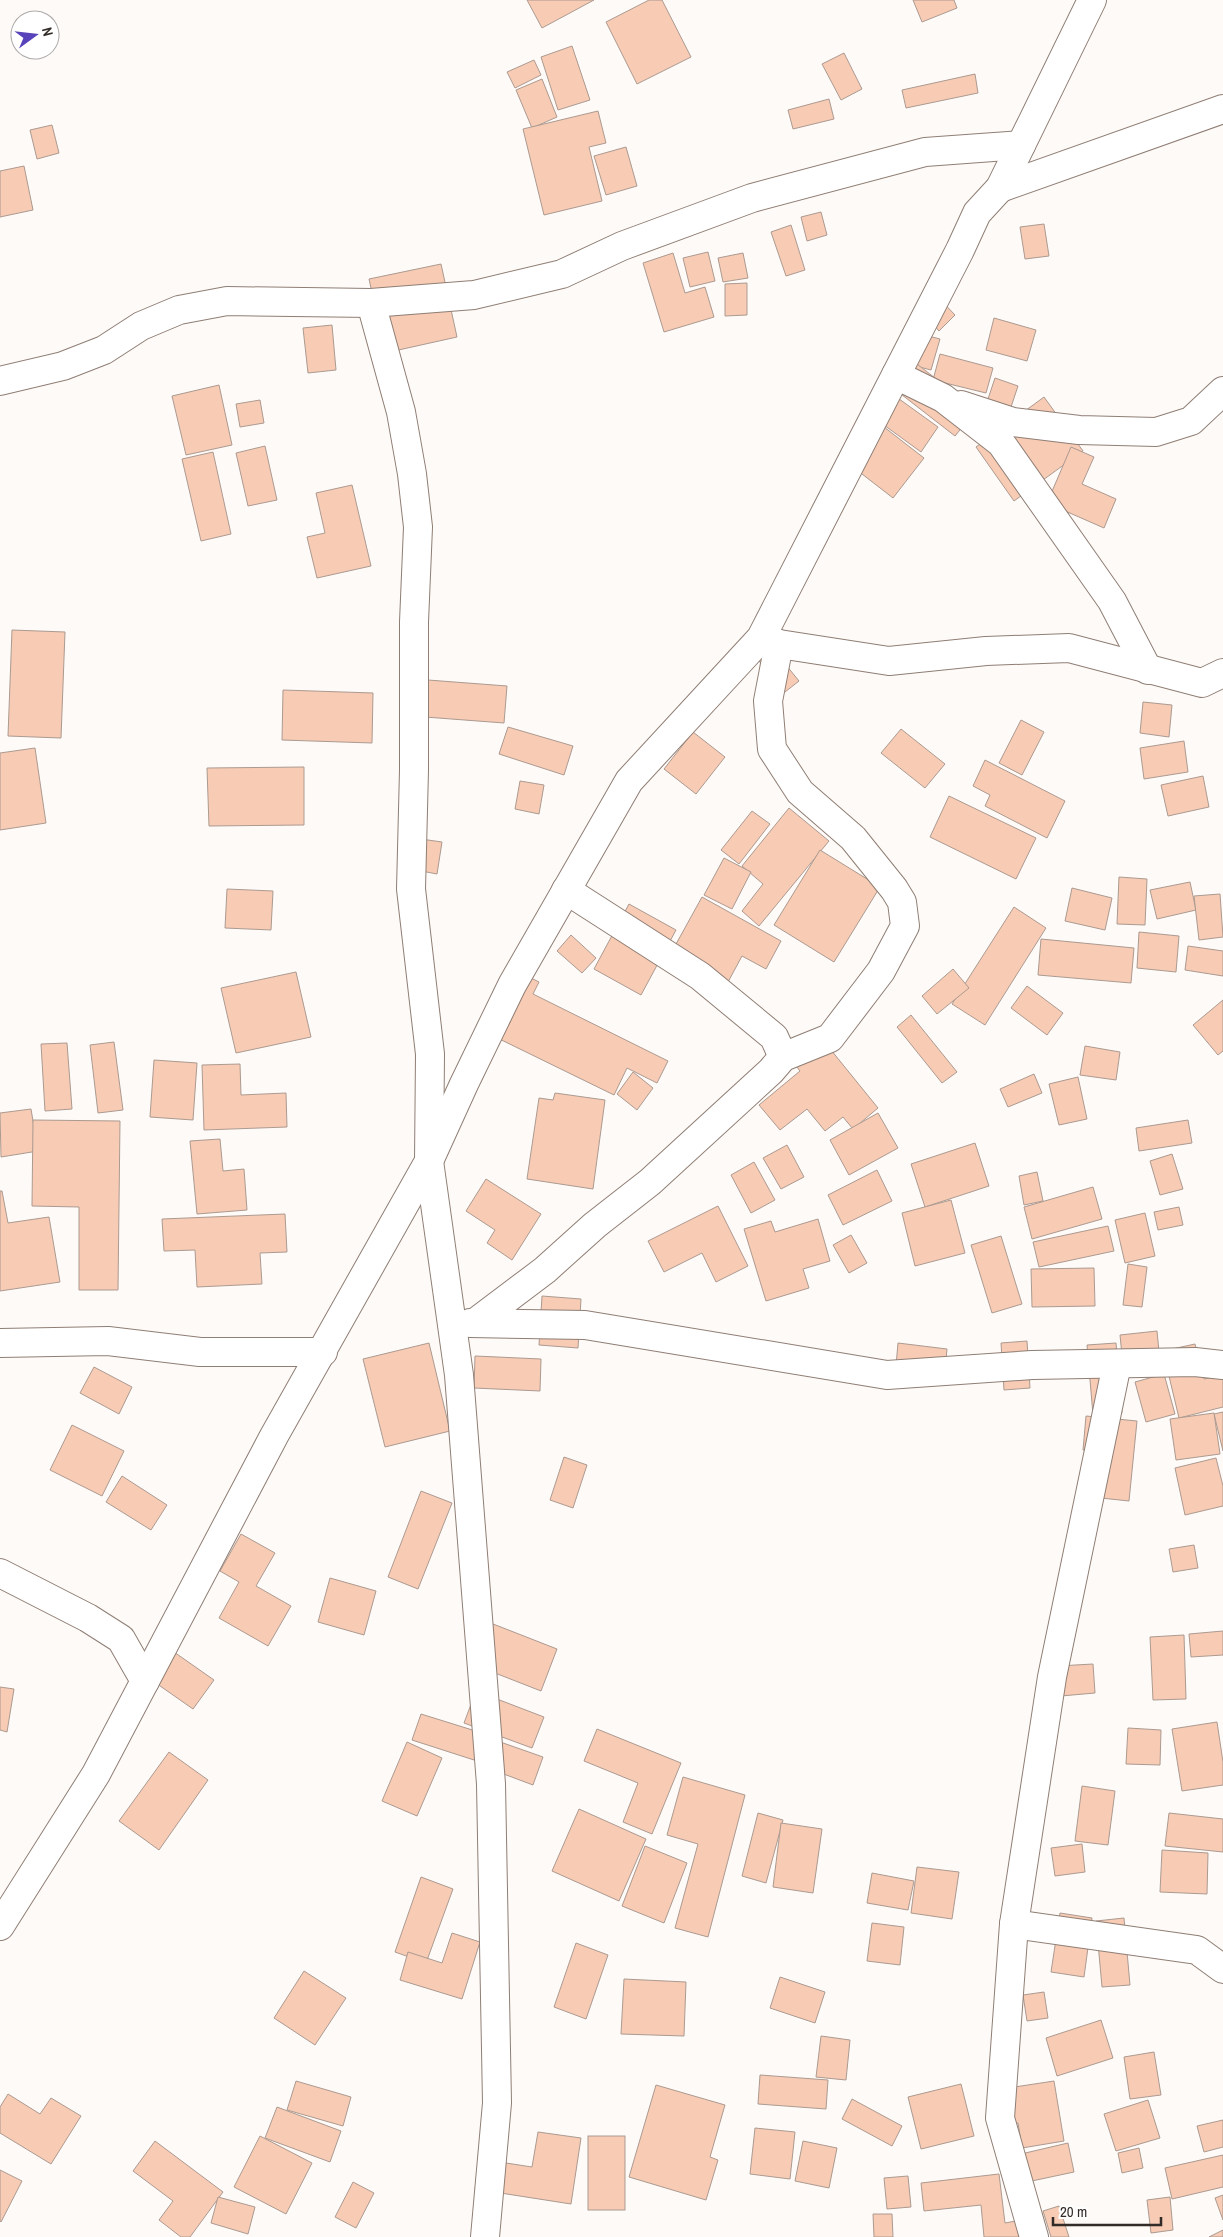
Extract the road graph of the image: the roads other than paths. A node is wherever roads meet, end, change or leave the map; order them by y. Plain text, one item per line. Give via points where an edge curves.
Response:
1 (1092, 0) edge
2 (1223, 109) edge
3 (1021, 145) junction
4 (1000, 188) junction
5 (371, 303) junction
6 (896, 375) junction
7 (0, 381) edge
8 (1223, 391) edge
9 (943, 398) junction
10 (770, 641) junction
11 (1148, 670) junction
12 (1223, 673) edge
13 (566, 890) junction
14 (783, 1057) junction
15 (429, 1161) junction
16 (464, 1324) junction
17 (0, 1343) edge
18 (323, 1352) junction
19 (1117, 1364) junction
20 (1223, 1365) edge
21 (0, 1573) edge
22 (168, 1636) junction
23 (121, 1639) junction
24 (145, 1681) junction
25 (1014, 1924) junction
26 (0, 1926) edge
27 (1223, 1969) edge
28 (485, 2237) edge
29 (1034, 2237) edge

1 - 3 street
2 - 4 street
3 - 4 street
3 - 5 street via 925,152 752,198 622,246 562,274 474,295
4 - 6 street via 977,213
5 - 7 street via 228,301 179,310 141,326 104,350 63,366
5 - 15 street via 401,412 418,527 411,889 430,1054
6 - 9 street
6 - 10 street
8 - 9 street via 1192,421 1156,432 1079,430 1013,422
9 - 11 street via 1001,443 1112,601
10 - 11 street via 889,661 986,651 1069,648
10 - 13 street via 629,781
10 - 14 street via 768,701 772,749 800,792 853,838 894,889 902,902 905,926 881,970 830,1038
11 - 12 street via 1202,683
13 - 14 street via 700,976 774,1037
13 - 15 street via 512,985
14 - 16 street via 650,1182 545,1270
15 - 16 street
15 - 18 street
16 - 19 street via 585,1325 887,1375 1032,1365
16 - 28 street via 459,1374 491,1784 497,2104
17 - 18 street via 108,1341 200,1352
18 - 22 street via 274,1436
19 - 20 street via 1195,1362
19 - 25 street via 1052,1677
21 - 23 street via 88,1618
22 - 23 street
22 - 24 street
23 - 24 street
24 - 26 street via 96,1774
25 - 27 street via 1197,1950
25 - 29 street via 1000,2118

